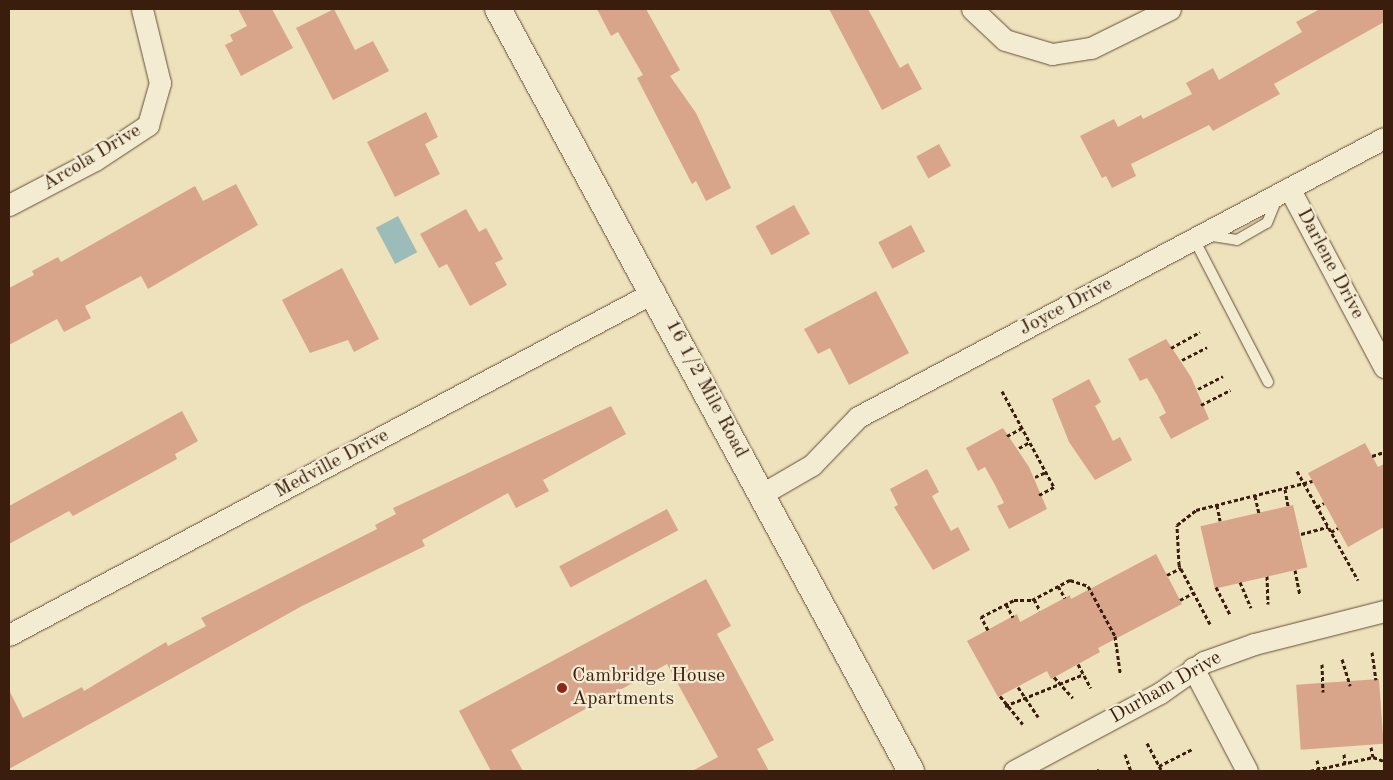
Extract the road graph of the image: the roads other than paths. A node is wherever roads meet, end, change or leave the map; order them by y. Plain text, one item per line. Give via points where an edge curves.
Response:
1 (142, 9) edge
2 (498, 9) edge
3 (972, 9) edge
4 (1170, 9) edge
5 (1384, 138) edge
6 (1284, 191) junction
7 (9, 205) edge
8 (1198, 236) junction
9 (654, 292) junction
10 (1384, 367) edge
11 (1268, 382) dead end
12 (762, 494) junction
13 (1384, 611) edge
14 (9, 635) edge
15 (1193, 668) junction
16 (912, 771) edge
17 (1014, 771) edge
18 (1247, 771) edge

1 - 7 street, Arcola Drive via 160,83 148,125 95,160
2 - 9 street, 16 1/2 Mile Road
3 - 4 street via 1005,40 1052,54 1091,48
5 - 6 street, Joyce Drive
6 - 8 street, Joyce Drive
6 - 10 street, Darlene Drive
8 - 11 lane
8 - 12 street, Joyce Drive via 858,417 812,465
9 - 12 street, 16 1/2 Mile Road
9 - 14 street, Medville Drive
12 - 16 street, 16 1/2 Mile Road
13 - 15 street, Durham Drive via 1246,646
15 - 17 street, Durham Drive via 1160,693
15 - 18 street

